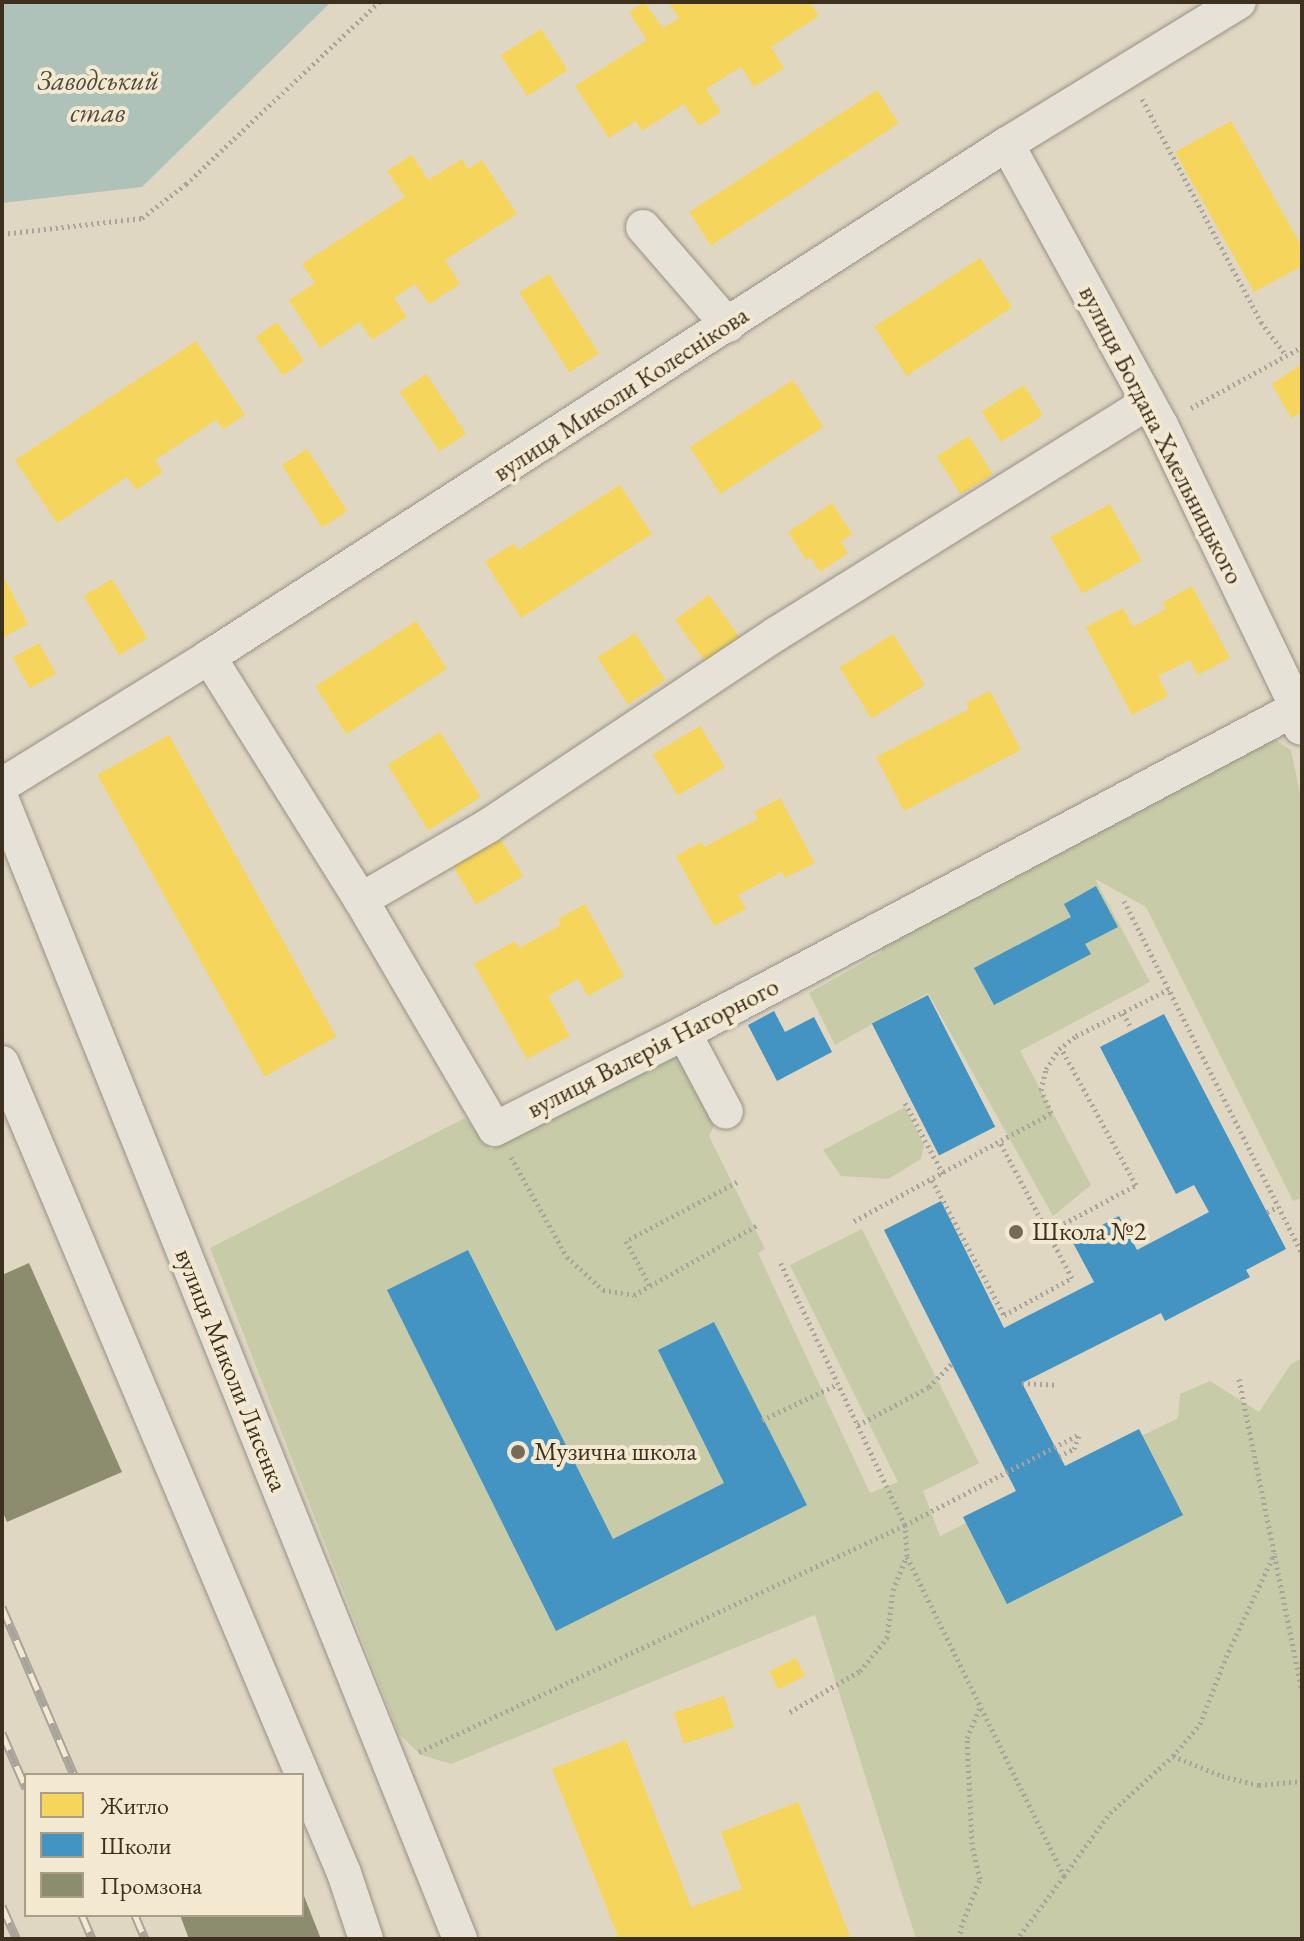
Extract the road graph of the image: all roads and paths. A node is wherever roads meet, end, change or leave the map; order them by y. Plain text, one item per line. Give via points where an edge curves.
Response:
1 (379, 2) edge
2 (1219, 7) edge
3 (1126, 70) junction
4 (1007, 144) junction
5 (643, 227) dead end
6 (2, 234) edge
7 (728, 325) junction
8 (1302, 347) edge
9 (1285, 354) junction
10 (1154, 413) junction
11 (209, 657) junction
12 (1300, 720) edge
13 (2, 785) edge
14 (2, 800) edge
15 (361, 900) junction
16 (1124, 901) dead end
17 (1169, 989) junction
18 (1123, 1012) junction
19 (1132, 1029) dead end
20 (684, 1033) junction
21 (1061, 1048) junction
22 (2, 1063) edge
23 (905, 1103) dead end
24 (726, 1112) dead end
25 (495, 1129) junction
26 (1000, 1142) junction
27 (943, 1174) junction
28 (932, 1180) junction
29 (737, 1182) dead end
30 (1278, 1207) junction
31 (1267, 1212) dead end
32 (854, 1221) dead end
33 (758, 1225) dead end
34 (1048, 1232) junction
35 (1302, 1254) edge
36 (779, 1260) dead end
37 (650, 1286) junction
38 (952, 1363) dead end
39 (1239, 1379) dead end
40 (1022, 1383) dead end
41 (838, 1384) junction
42 (1055, 1385) dead end
43 (762, 1420) dead end
44 (858, 1425) junction
45 (1059, 1456) dead end
46 (905, 1525) junction
47 (1275, 1553) junction
48 (907, 1556) junction
49 (1302, 1691) edge
50 (980, 1707) junction
51 (790, 1712) dead end
52 (1173, 1756) junction
53 (390, 1765) junction
54 (302, 1773) edge
55 (304, 1778) edge
56 (1302, 1781) edge
57 (1064, 1876) junction
58 (366, 1939) edge
59 (460, 1939) edge
60 (960, 1939) edge
61 (1017, 1939) edge

1 - 6 path via 186,184 142,218
2 - 3 street, вулиця Миколи Колеснікова
3 - 4 street, вулиця Миколи Колеснікова
3 - 9 path via 1261,322
4 - 7 street, вулиця Миколи Колеснікова
4 - 10 street, вулиця Богдана Хмельницького
5 - 7 street
7 - 11 street, вулиця Миколи Колеснікова
8 - 9 path
9 - 10 path
10 - 12 street, вулиця Богдана Хмельницького
10 - 15 street via 776,634 488,826
11 - 13 street, вулиця Миколи Колеснікова
11 - 15 street, вулиця Валерія Нагорного
12 - 20 street, вулиця Валерія Нагорного
14 - 53 street, вулиця Миколи Лисенка
15 - 25 street, вулиця Валерія Нагорного
16 - 17 path
17 - 18 path
17 - 30 path
18 - 19 path
18 - 21 path
20 - 24 street
20 - 25 street, вулиця Валерія Нагорного
21 - 26 path via 1046,1069 1041,1090 1051,1113
21 - 34 path via 1136,1185
22 - 54 street
23 - 27 path
25 - 37 path via 567,1257 603,1290 634,1295
26 - 27 path
26 - 34 path
27 - 28 path
28 - 32 path
28 - 34 path via 1004,1315 1072,1278
29 - 37 path via 626,1241
30 - 31 path
30 - 35 path
33 - 37 path
36 - 41 path
38 - 44 path via 929,1387
39 - 47 path
40 - 42 path
41 - 43 path
41 - 44 path
44 - 46 path
45 - 46 path via 1074,1449 1080,1434
46 - 48 path
46 - 53 path
47 - 49 path
47 - 52 path via 1200,1724
48 - 50 path
48 - 51 path via 893,1590 887,1638 860,1671
50 - 57 path
50 - 60 path via 967,1738 972,1844 980,1879
52 - 56 path via 1259,1785
52 - 57 path via 1110,1813
53 - 59 street, вулиця Миколи Лисенка
55 - 58 street
57 - 61 path

